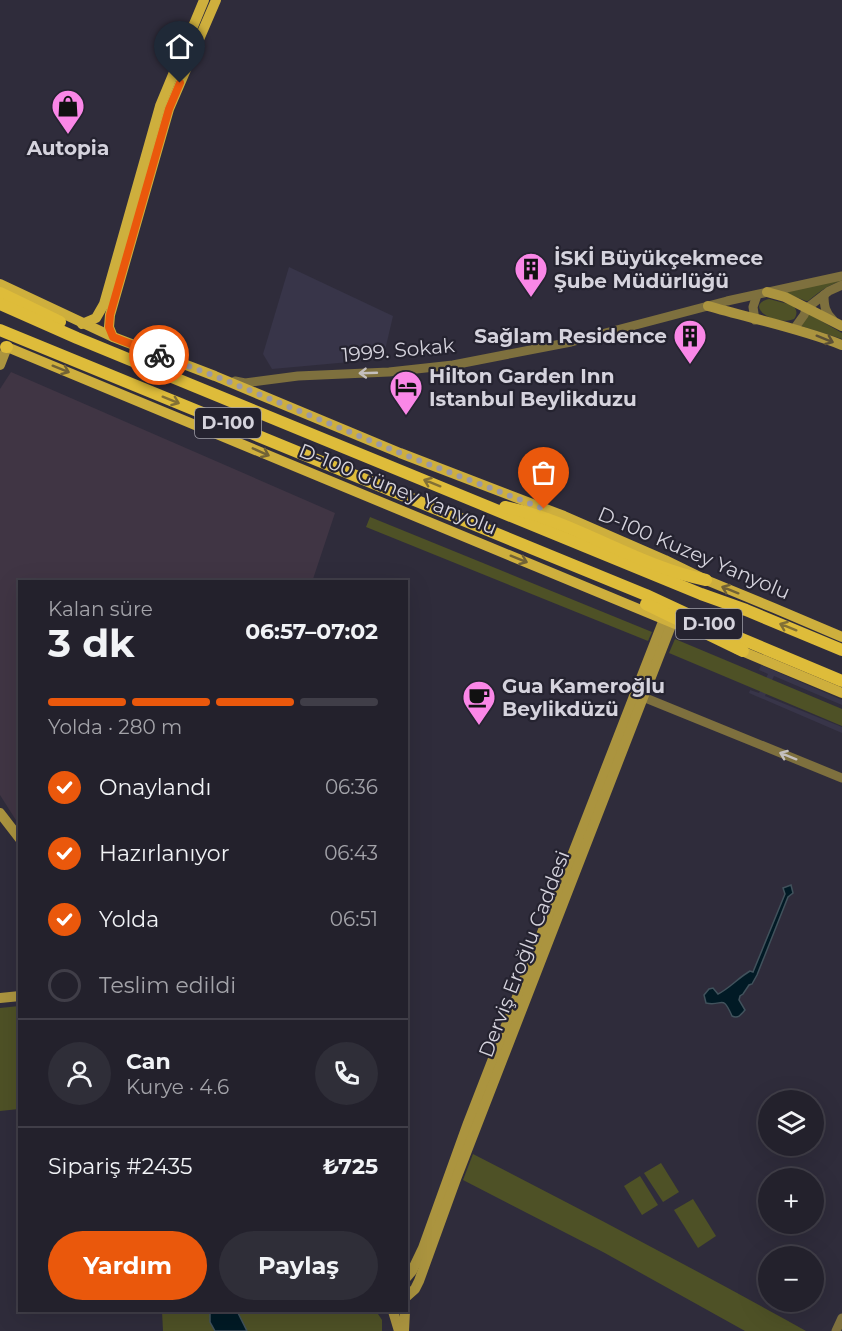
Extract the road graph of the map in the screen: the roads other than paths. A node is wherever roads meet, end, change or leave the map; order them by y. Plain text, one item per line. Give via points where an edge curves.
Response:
1 (204, 0) edge
2 (216, 0) edge
3 (168, 98) junction
4 (842, 276) edge
5 (0, 284) edge
6 (842, 285) edge
7 (0, 293) edge
8 (762, 294) junction
9 (824, 295) junction
10 (0, 304) edge
11 (708, 306) junction
12 (807, 308) junction
13 (755, 320) junction
14 (82, 324) junction
15 (838, 324) edge
16 (794, 329) junction
17 (0, 330) edge
18 (113, 337) junction
19 (842, 345) edge
20 (3, 353) edge
21 (127, 358) junction
22 (215, 376) junction
23 (486, 505) junction
24 (576, 566) junction
25 (706, 580) junction
26 (668, 621) junction
27 (842, 637) edge
28 (842, 650) edge
29 (743, 651) junction
30 (842, 681) edge
31 (842, 693) edge
32 (639, 695) junction
33 (842, 778) edge
34 (0, 813) edge
35 (18, 836) edge
36 (18, 996) edge
37 (0, 998) edge
38 (452, 1177) junction
39 (408, 1276) edge
40 (408, 1295) edge
41 (393, 1312) edge
42 (405, 1312) edge
43 (842, 1318) edge
44 (399, 1331) edge
45 (404, 1331) edge
46 (836, 1331) edge

1 - 3 main road
2 - 3 main road
3 - 14 main road via 157,116 104,304 96,318
3 - 18 main road via 110,315
4 - 8 street, 1999. Sokak
5 - 14 main road, D-100 Kuzey Yanyolu
6 - 9 street
7 - 21 highway
8 - 11 street, 1999. Sokak
8 - 12 main road via 785,297
8 - 13 street via 754,301
9 - 12 street
9 - 15 street via 826,312
10 - 21 highway, D-100
11 - 13 main road
11 -> 22 street, 1999. Sokak via 571,342 453,365 298,375 245,383
12 - 15 main road
12 - 16 street
13 - 16 main road
14 - 18 main road, D-100 Kuzey Yanyolu
16 -> 19 main road
17 -> 24 highway, D-100
18 - 22 main road, D-100 Kuzey Yanyolu
20 -> 26 main road, D-100 Güney Yanyolu
23 -> 21 highway, D-100
22 - 25 main road, D-100 Kuzey Yanyolu via 564,516
23 - 25 highway via 521,510 692,578
28 -> 23 highway, D-100
24 - 29 highway
24 - 30 highway, D-100
27 -> 25 main road, D-100 Kuzey Yanyolu
26 - 29 main road, D-100 Güney Yanyolu
26 - 32 main road, Derviş Eroğlu Caddesi
29 - 31 main road, D-100 Güney Yanyolu
33 -> 32 street
32 - 38 main road, Derviş Eroğlu Caddesi
34 - 35 main road
36 - 37 main road
38 - 39 main road, Derviş Eroğlu Caddesi
38 - 40 main road, Derviş Eroğlu Caddesi via 418,1281
41 - 44 main road
42 - 45 main road
43 - 46 street

